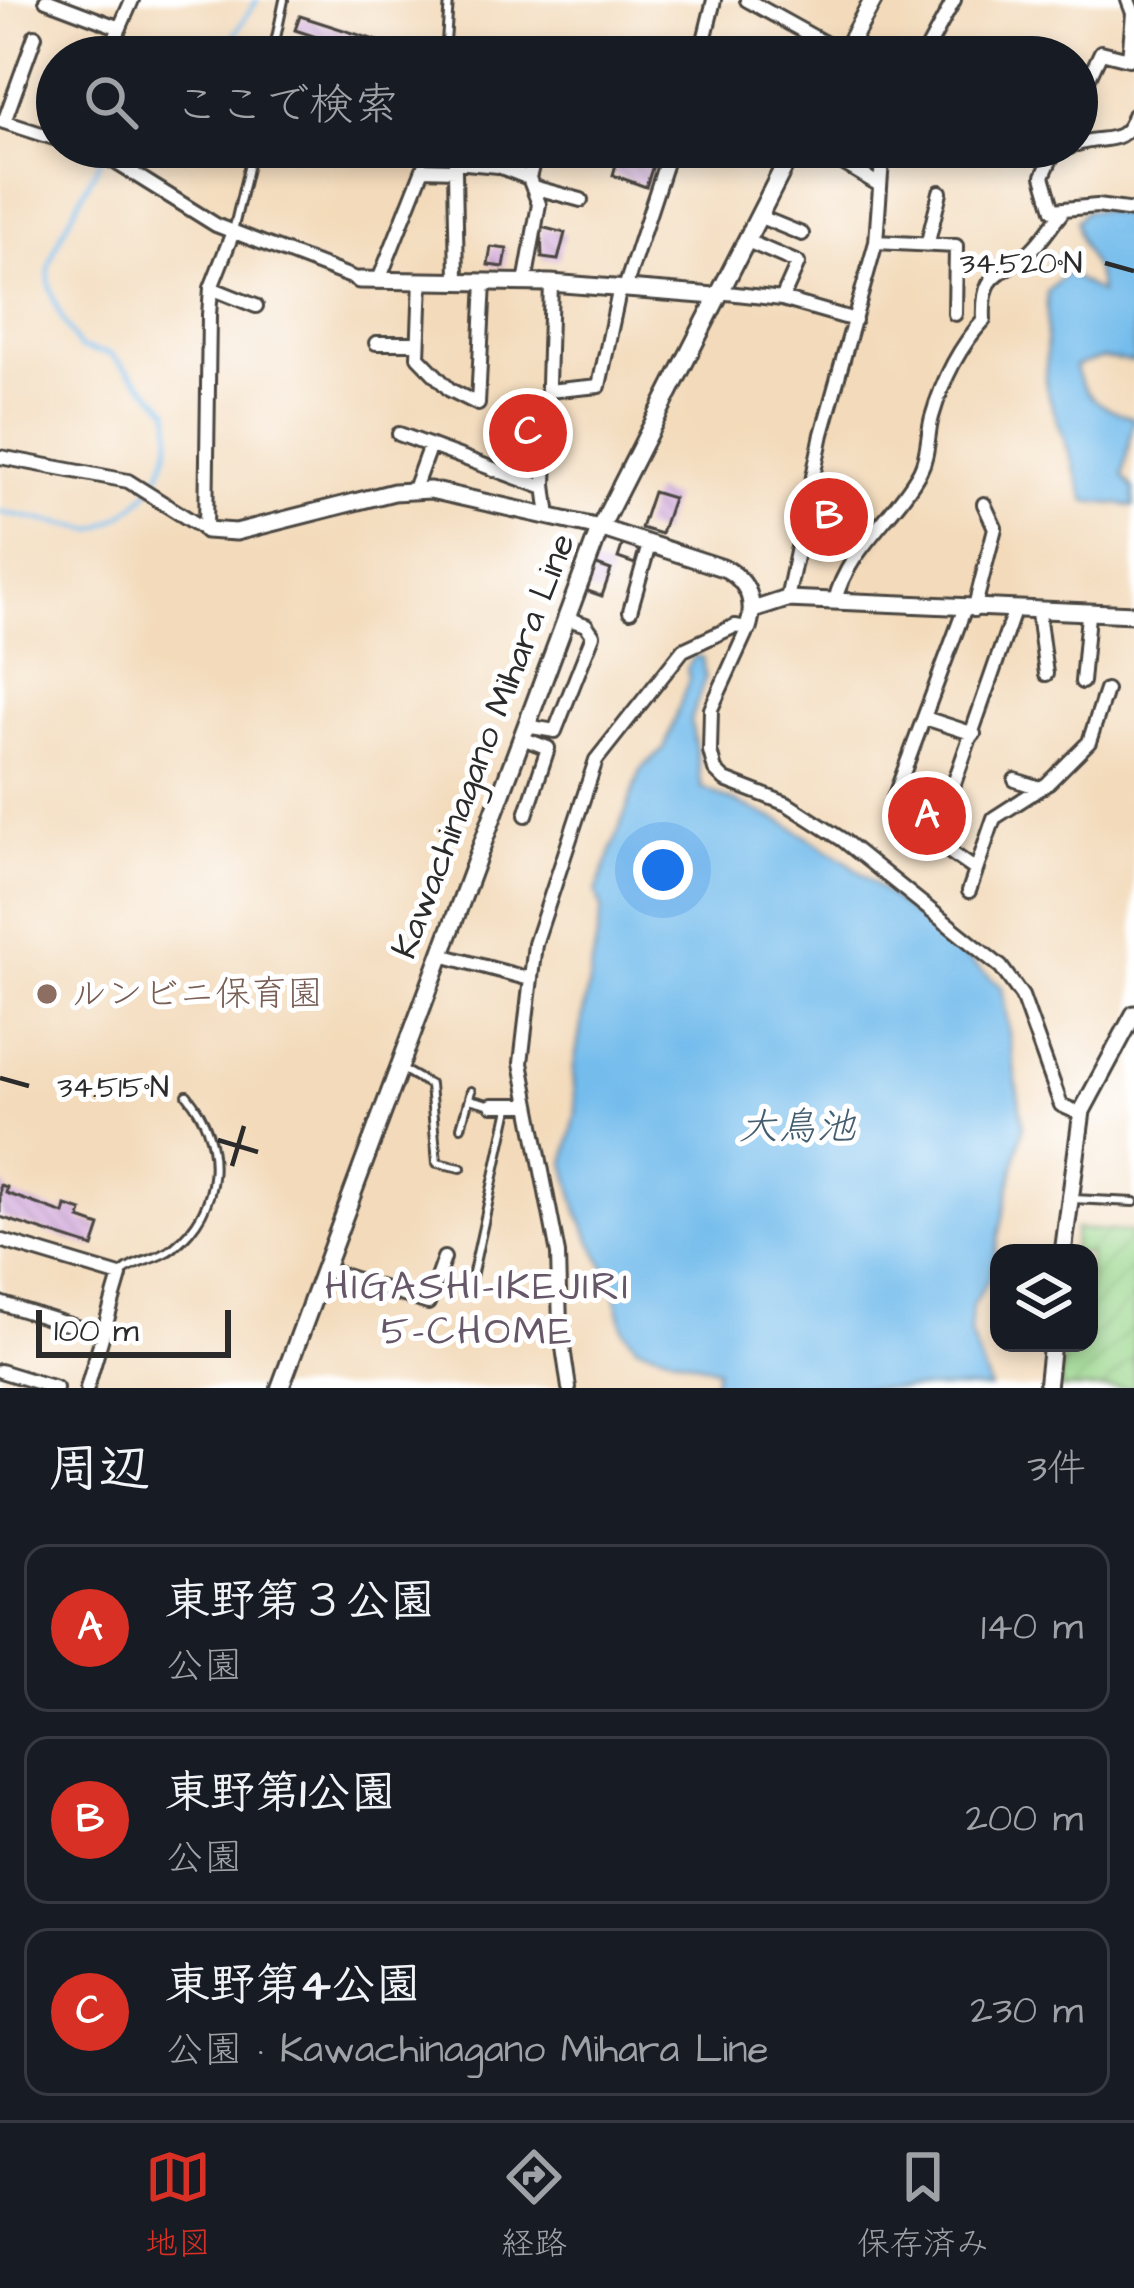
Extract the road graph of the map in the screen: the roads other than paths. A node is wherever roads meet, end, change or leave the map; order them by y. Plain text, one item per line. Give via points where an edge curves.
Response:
1 (46, 0) edge
2 (132, 0) edge
3 (284, 0) edge
4 (449, 0) edge
5 (715, 0) edge
6 (747, 0) edge
7 (873, 0) edge
8 (954, 0) edge
9 (1128, 0) edge
10 (120, 28) junction
11 (34, 36) dead end
12 (116, 36) edge
13 (276, 36) edge
14 (446, 36) edge
15 (706, 36) edge
16 (810, 36) edge
17 (855, 36) edge
18 (934, 36) edge
19 (1098, 58) edge
20 (1134, 115) edge
21 (2, 121) edge
22 (36, 133) edge
23 (1098, 142) edge
24 (125, 168) edge
25 (248, 168) edge
26 (502, 168) edge
27 (533, 168) edge
28 (664, 168) edge
29 (783, 168) edge
30 (851, 168) edge
31 (880, 168) edge
32 (1048, 168) edge
33 (531, 182) junction
34 (878, 184) junction
35 (940, 192) dead end
36 (581, 200) dead end
37 (1065, 209) junction
38 (1134, 211) edge
39 (758, 216) junction
40 (233, 232) junction
41 (802, 234) dead end
42 (745, 240) junction
43 (876, 242) junction
44 (928, 242) junction
45 (358, 280) joint
46 (380, 280) junction
47 (421, 280) junction
48 (457, 280) junction
49 (484, 281) junction
50 (525, 283) junction
51 (551, 283) junction
52 (212, 287) junction
53 (622, 287) junction
54 (717, 294) junction
55 (782, 299) junction
56 (256, 306) dead end
57 (955, 314) dead end
58 (855, 320) junction
59 (376, 344) dead end
60 (418, 344) junction
61 (548, 391) junction
62 (399, 434) dead end
63 (430, 445) junction
64 (0, 457) edge
65 (545, 488) junction
66 (413, 489) junction
67 (985, 504) dead end
68 (549, 517) junction
69 (601, 528) junction
70 (206, 530) junction
71 (649, 545) junction
72 (787, 599) junction
73 (835, 601) junction
74 (753, 610) junction
75 (969, 610) junction
76 (630, 611) dead end
77 (1014, 611) junction
78 (1038, 613) junction
79 (1134, 614) edge
80 (1088, 615) junction
81 (566, 617) junction
82 (748, 628) junction
83 (1046, 674) dead end
84 (1082, 682) dead end
85 (1106, 690) dead end
86 (925, 718) junction
87 (524, 732) junction
88 (974, 734) junction
89 (1015, 780) dead end
90 (1040, 788) junction
91 (526, 815) dead end
92 (934, 841) junction
93 (976, 870) junction
94 (968, 891) dead end
95 (441, 955) junction
96 (530, 979) junction
97 (1134, 1014) edge
98 (399, 1067) junction
99 (187, 1095) dead end
100 (492, 1105) joint
101 (509, 1105) junction
102 (527, 1105) junction
103 (1081, 1114) junction
104 (461, 1127) dead end
105 (461, 1168) dead end
106 (1070, 1199) junction
107 (1134, 1202) edge
108 (0, 1240) edge
109 (1064, 1244) edge
110 (444, 1258) dead end
111 (324, 1269) junction
112 (120, 1276) junction
113 (469, 1294) dead end
114 (0, 1303) edge
115 (102, 1335) junction
116 (1051, 1352) edge
117 (0, 1371) edge
118 (56, 1388) edge
119 (87, 1388) edge
120 (280, 1388) edge
121 (569, 1388) edge
122 (1047, 1388) edge

1 - 10 street
2 - 10 street
3 - 13 lane
4 - 14 lane
5 - 15 street
6 - 16 street
7 - 17 main road
8 - 18 street
9 - 19 street via 1129,59 1101,52
10 - 12 street
11 - 21 street
20 - 23 street via 1115,140
21 - 22 street
24 - 40 street
25 - 40 lane
26 - 33 street
27 - 33 street
28 - 53 street
29 - 39 main road, Kawachinagano Mihara Line
30 - 34 street
31 - 34 street
32 - 37 street via 1044,192 1053,210
33 - 36 street
33 - 50 street via 539,204
34 - 43 street
35 - 44 street
37 - 38 street
37 - 73 street via 1038,244 990,280 984,320 962,342 931,419 923,466 842,574
39 - 41 street
39 - 42 main road, Kawachinagano Mihara Line
40 - 45 street
40 - 52 street
42 - 54 main road, Kawachinagano Mihara Line
42 - 55 street via 798,263
43 - 44 street
43 - 58 street
44 - 57 street via 956,246
45 - 46 street
46 - 47 street
46 - 48 street via 423,169 455,170
47 - 48 street
47 - 60 street
48 - 49 street
49 - 50 street
49 - 60 street via 478,404 450,391 418,357
50 - 51 street
51 - 53 street
51 - 61 street
52 - 56 street
52 - 70 street
53 - 54 street
53 - 61 street via 599,386
54 - 55 street
54 - 69 main road, Kawachinagano Mihara Line
55 - 58 street
58 - 72 street
59 - 60 street
61 - 65 street
62 - 63 street
63 - 65 street
63 - 66 street
64 - 70 street via 128,481
65 - 68 street
66 - 68 street
66 - 70 street via 236,532
67 - 75 street via 995,528 983,541
68 - 69 street
69 - 71 street
69 - 81 main road, Kawachinagano Mihara Line
71 - 74 street via 735,574
71 - 76 street
72 - 73 street
72 - 74 street
73 - 75 street
74 - 82 street
75 - 77 street
75 - 86 street
77 - 78 street
77 - 88 street
78 - 80 street
78 - 83 street
79 - 80 street
80 - 84 street
81 - 87 main road, Kawachinagano Mihara Line
81 - 87 street via 593,635 555,731
82 - 96 street via 735,626 683,650 596,760 548,895
82 - 103 street via 709,716 719,775 843,840 1001,967 1022,996 1061,1105
85 - 90 street via 1089,742
86 - 88 street
86 - 92 street via 892,806
87 - 91 street via 548,748
87 - 95 main road, Kawachinagano Mihara Line
88 - 92 street
89 - 90 street
90 - 93 street via 994,818
92 - 93 street
93 - 94 street
95 - 96 street
95 - 98 main road, Kawachinagano Mihara Line
96 - 102 street via 521,1063
97 - 103 street
98 - 105 lane via 430,1085 437,1163
98 - 111 main road, Kawachinagano Mihara Line
99 - 112 lane via 212,1134 207,1203 175,1247
100 - 101 street
100 - 104 lane via 470,1095
101 - 102 street
101 - 113 lane
102 - 121 street via 558,1254
103 - 106 street
106 - 107 lane
106 - 109 street
108 - 112 street
110 - 111 street via 428,1303
111 - 120 main road, Kawachinagano Mihara Line
112 - 115 street
114 - 115 street
115 - 119 street
116 - 122 street
117 - 118 street

